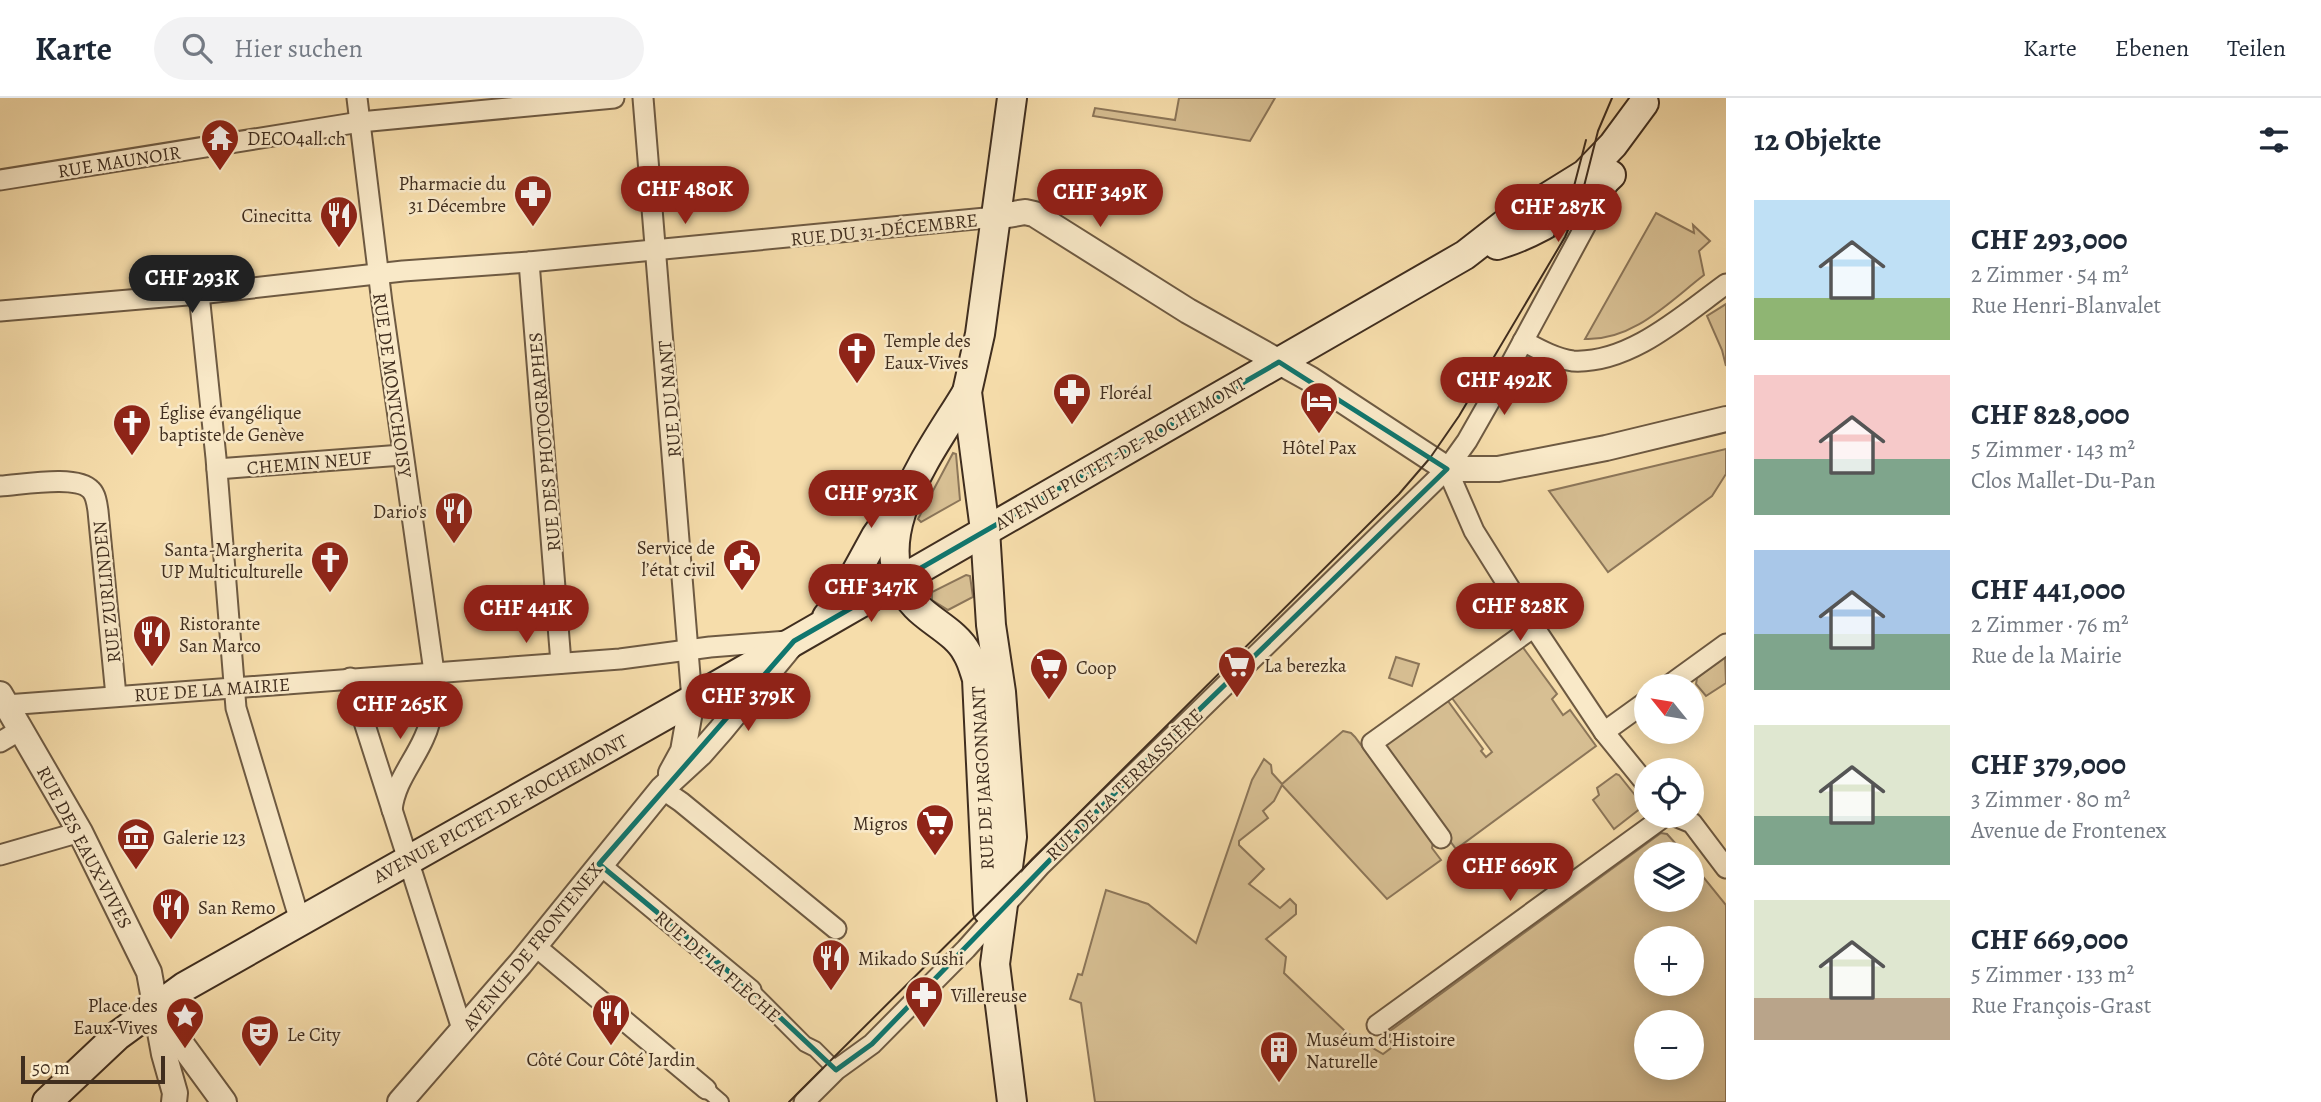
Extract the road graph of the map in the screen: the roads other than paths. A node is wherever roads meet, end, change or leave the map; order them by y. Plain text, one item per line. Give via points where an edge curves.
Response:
1 (357, 98) edge
2 (614, 98) edge
3 (643, 98) edge
4 (1012, 98) edge
5 (1642, 100) edge
6 (360, 122) junction
7 (1616, 170) junction
8 (0, 180) edge
9 (996, 217) junction
10 (656, 249) junction
11 (1465, 255) junction
12 (530, 262) junction
13 (379, 274) junction
14 (1726, 284) edge
15 (199, 294) junction
16 (0, 311) edge
17 (1522, 341) junction
18 (1279, 362) junction
19 (967, 392) junction
20 (1726, 419) edge
21 (402, 455) junction
22 (217, 469) junction
23 (1447, 469) junction
24 (912, 485) junction
25 (0, 486) edge
26 (985, 530) junction
27 (899, 580) junction
28 (937, 624) junction
29 (990, 625) junction
30 (1534, 627) junction
31 (806, 634) junction
32 (1726, 643) edge
33 (689, 651) junction
34 (561, 663) junction
35 (434, 672) junction
36 (1684, 674) edge
37 (350, 678) junction
38 (977, 679) junction
39 (233, 687) junction
40 (116, 696) junction
41 (3, 699) edge
42 (692, 700) junction
43 (1634, 710) edge
44 (22, 729) junction
45 (1604, 732) junction
46 (0, 741) edge
47 (1634, 769) edge
48 (662, 789) junction
49 (392, 810) junction
50 (1648, 828) edge
51 (1696, 828) edge
52 (80, 832) junction
53 (1441, 838) dead end
54 (0, 855) edge
55 (408, 860) junction
56 (599, 864) junction
57 (1726, 868) edge
58 (995, 916) junction
59 (300, 920) junction
60 (836, 929) dead end
61 (534, 946) junction
62 (751, 990) joint
63 (155, 1006) junction
64 (1377, 1025) dead end
65 (463, 1032) junction
66 (836, 1070) junction
67 (706, 1089) joint
68 (47, 1102) edge
69 (174, 1102) edge
70 (224, 1102) edge
71 (400, 1102) edge
72 (721, 1102) edge
73 (804, 1102) edge
74 (1012, 1102) edge

1 - 6 street, RUE DE MONTCHOISY
2 - 6 street, RUE MAUNOIR
3 - 10 street, RUE DU NANT
4 - 9 main road
5 - 7 main road
5 - 11 main road, AVENUE PICTET-DE-ROCHEMONT via 1613,145 1582,177 1506,223
6 - 8 street, RUE MAUNOIR
6 - 13 street, RUE DE MONTCHOISY
7 - 11 main road, AVENUE PICTET-DE-ROCHEMONT via 1565,213 1509,242
7 - 17 street, RUE DE LA TERRASSIÈRE
9 - 10 street, RUE DU 31-DÉCEMBRE
9 - 18 street, RUE DU 31-DÉCEMBRE via 1034,214
9 - 19 main road
10 - 12 street, RUE DU 31-DÉCEMBRE
10 - 33 street, RUE DU NANT
11 - 18 main road, AVENUE PICTET-DE-ROCHEMONT
12 - 13 street, RUE DU 31-DÉCEMBRE
12 - 34 street, RUE DES PHOTOGRAPHES
13 - 15 street, RUE DU 31-DÉCEMBRE
13 - 21 street, RUE DE MONTCHOISY
14 - 17 street via 1636,348 1604,358 1573,361
15 - 16 street, RUE DU 31-DÉCEMBRE
15 - 22 street
17 - 23 street, RUE DE LA TERRASSIÈRE
18 - 23 street, RUE DU 31-DÉCEMBRE
18 - 26 main road, AVENUE PICTET-DE-ROCHEMONT
19 - 24 main road
19 - 26 main road, RUE DE JARGONNANT
20 - 23 street via 1498,469
21 - 22 street, CHEMIN NEUF
21 - 35 street, RUE DE MONTCHOISY
22 - 39 street
23 - 30 street via 1474,531
23 - 58 street, RUE DE LA TERRASSIÈRE via 1040,866
24 - 27 main road via 895,533
24 - 31 main road via 876,536 842,598
25 - 40 street, RUE ZURLINDEN via 64,481 90,489 98,511
26 - 27 main road, AVENUE PICTET-DE-ROCHEMONT
26 - 29 main road, RUE DE JARGONNANT
27 - 28 main road, RUE DE JARGONNANT via 915,605
27 - 31 main road, AVENUE PICTET-DE-ROCHEMONT
28 - 29 main road via 970,636
28 - 38 main road, RUE DE JARGONNANT via 967,652
29 - 38 main road
29 - 58 main road, RUE DE JARGONNANT via 1001,692 1012,837
30 - 45 street
30 - 53 street via 1371,743
31 - 33 street, RUE DE LA MAIRIE
31 - 42 main road, AVENUE PICTET-DE-ROCHEMONT
31 - 48 street, AVENUE DE FRONTENEX via 700,754
32 - 36 street
33 - 34 street, RUE DE LA MAIRIE
33 - 42 street, RUE DU NANT
34 - 35 street, RUE DE LA MAIRIE
35 - 37 street, RUE DE LA MAIRIE
35 - 49 street, RUE DE MONTCHOISY via 429,727 397,786
37 - 39 street, RUE DE LA MAIRIE
37 - 49 street
38 - 58 main road, RUE DE JARGONNANT
39 - 40 street, RUE DE LA MAIRIE
39 - 59 street
40 - 41 street, RUE DE LA MAIRIE
41 - 44 street, RUE DES EAUX-VIVES
42 - 48 street, AVENUE DE FRONTENEX via 684,751
42 - 55 main road, AVENUE PICTET-DE-ROCHEMONT
43 - 45 street
44 - 46 street
44 - 52 street, RUE DES EAUX-VIVES
45 - 47 street
48 - 56 street, AVENUE DE FRONTENEX
48 - 60 street
49 - 55 street
50 - 64 street
51 - 57 street
52 - 54 street
52 - 63 street, RUE DES EAUX-VIVES via 149,972
55 - 59 main road, AVENUE PICTET-DE-ROCHEMONT
55 - 65 street
56 - 61 street, AVENUE DE FRONTENEX
56 - 62 street, RUE DE LA FLÈCHE
58 - 66 street, RUE DE LA TERRASSIÈRE via 872,1044
58 - 74 main road via 995,964
59 - 63 main road, AVENUE PICTET-DE-ROCHEMONT
61 - 65 street, AVENUE DE FRONTENEX
61 - 67 street
62 - 66 street, RUE DE LA FLÈCHE
63 - 68 main road, AVENUE PICTET-DE-ROCHEMONT
63 - 69 street
63 - 70 street
65 - 71 street, AVENUE DE FRONTENEX
66 - 73 street, RUE DE LA TERRASSIÈRE
67 - 72 street

